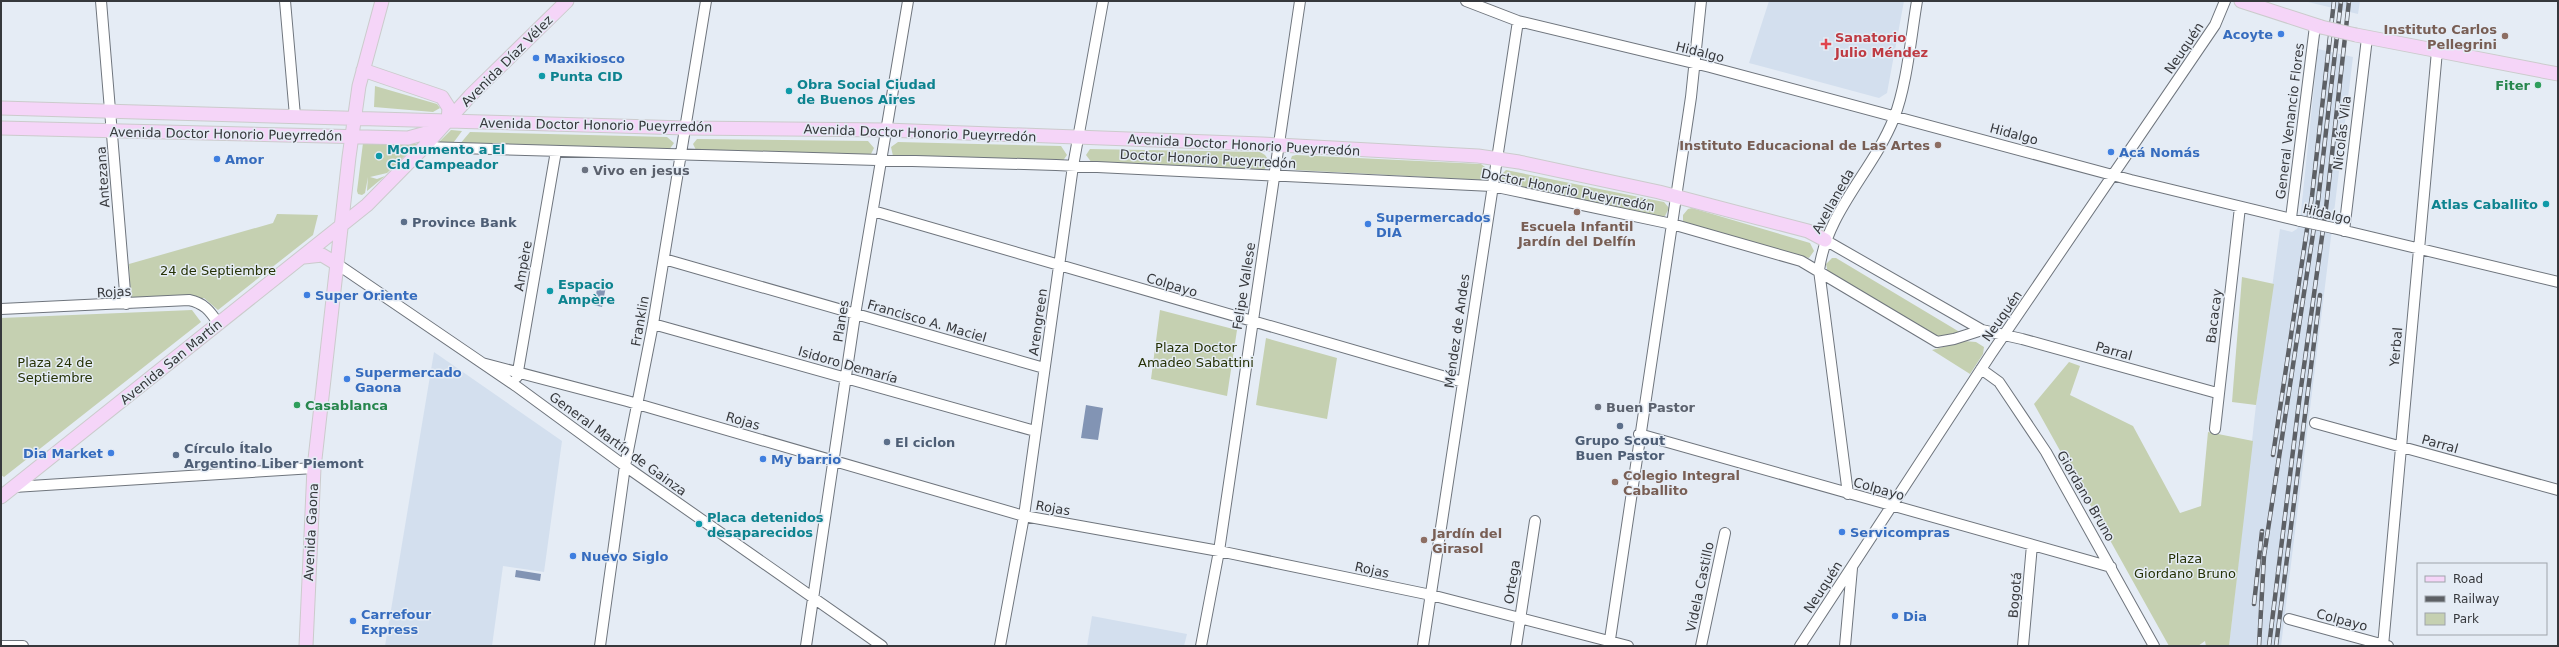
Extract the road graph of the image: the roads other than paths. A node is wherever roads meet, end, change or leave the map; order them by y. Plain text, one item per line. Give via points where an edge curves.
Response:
1 (100, 1) edge
2 (285, 1) edge
3 (382, 1) edge
4 (567, 1) edge
5 (706, 1) edge
6 (908, 1) edge
7 (1103, 1) edge
8 (1300, 1) edge
9 (1466, 1) edge
10 (1701, 1) edge
11 (1917, 1) edge
12 (2225, 1) edge
13 (2241, 1) edge
14 (1518, 21) junction
15 (2318, 27) junction
16 (2361, 36) junction
17 (2437, 51) junction
18 (1694, 63) junction
19 (363, 70) junction
20 (2558, 74) edge
21 (1, 108) edge
22 (111, 111) junction
23 (295, 116) junction
24 (354, 117) junction
25 (1894, 118) junction
26 (448, 121) junction
27 (1, 128) edge
28 (686, 128) junction
29 (886, 130) junction
30 (112, 131) junction
31 (352, 137) junction
32 (1079, 137) junction
33 (1279, 145) junction
34 (424, 148) junction
35 (556, 151) junction
36 (681, 156) junction
37 (1497, 158) junction
38 (881, 160) junction
39 (1073, 166) junction
40 (2113, 174) junction
41 (1275, 175) junction
42 (1492, 186) junction
43 (1676, 196) junction
44 (2240, 207) junction
45 (873, 211) junction
46 (2296, 220) junction
47 (1672, 224) junction
48 (341, 227) junction
49 (2344, 231) junction
50 (1825, 240) junction
51 (2418, 249) junction
52 (300, 258) junction
53 (664, 259) junction
54 (337, 264) junction
55 (1059, 264) junction
56 (1819, 270) junction
57 (2558, 282) edge
58 (126, 304) junction
59 (1, 309) edge
60 (855, 315) junction
61 (1251, 322) junction
62 (218, 324) junction
63 (653, 324) junction
64 (1982, 330) junction
65 (2004, 334) junction
66 (482, 363) junction
67 (1044, 368) junction
68 (1981, 369) junction
69 (518, 372) junction
70 (846, 378) junction
71 (1463, 382) junction
72 (516, 386) junction
73 (2217, 393) junction
74 (638, 404) junction
75 (2314, 423) dead end
76 (2215, 429) dead end
77 (1035, 431) junction
78 (1639, 434) junction
79 (2400, 446) junction
80 (835, 461) junction
81 (625, 466) junction
82 (314, 468) junction
83 (14, 487) junction
84 (2558, 490) edge
85 (1848, 494) junction
86 (1, 497) edge
87 (1892, 506) junction
88 (1024, 516) junction
89 (1535, 521) dead end
90 (1725, 533) dead end
91 (2032, 545) junction
92 (1219, 551) junction
93 (2111, 566) junction
94 (1852, 567) junction
95 (1431, 595) junction
96 (814, 598) junction
97 (1520, 619) junction
98 (2289, 619) dead end
99 (1, 640) edge
100 (1609, 644) edge
101 (2385, 645) edge
102 (1, 646) edge
103 (23, 646) edge
104 (306, 646) edge
105 (600, 646) edge
106 (806, 646) edge
107 (882, 646) edge
108 (1000, 646) edge
109 (1201, 646) edge
110 (1423, 646) edge
111 (1516, 646) edge
112 (1628, 646) edge
113 (1701, 646) edge
114 (1800, 646) edge
115 (1845, 646) edge
116 (2024, 646) edge
117 (2154, 646) edge

1 - 22 street, Antezana
2 - 23 street
3 - 19 main road, Avenida Gaona
4 - 26 main road, Avenida Díaz Vélez
5 - 28 street, Franklin
6 - 29 street, Planes
7 - 32 street, Arengreen
8 - 33 street, Felipe Vallese
9 - 14 street, Hidalgo
10 - 18 street
11 - 25 street, Avellaneda
12 - 40 street, Neuquén via 2215,25
13 - 15 main road
14 - 18 street, Hidalgo
14 - 37 street, Méndez de Andes
15 - 16 main road, bridge
15 - 46 street, General Venancio Flores
16 - 17 main road
16 - 49 street, Nicolás Vila
17 - 20 main road
17 - 51 street, Yerbal
18 - 25 street, Hidalgo
18 - 43 street
19 - 24 main road, Avenida Gaona
19 - 26 main road via 442,97 449,108
21 - 22 main road, Avenida Doctor Honorio Pueyrredón
22 - 23 main road, Avenida Doctor Honorio Pueyrredón
22 - 30 street, Antezana
23 - 24 main road, Avenida Doctor Honorio Pueyrredón
24 - 26 main road, Avenida Doctor Honorio Pueyrredón
24 - 31 main road, Avenida Gaona
25 - 40 street, Hidalgo
25 - 50 street, Avellaneda
26 - 28 main road, Avenida Doctor Honorio Pueyrredón
26 - 31 main road, Avenida Doctor Honorio Pueyrredón via 426,133 408,138
26 - 34 main road
27 - 30 main road, Avenida Doctor Honorio Pueyrredón
28 - 29 main road, Avenida Doctor Honorio Pueyrredón
28 - 36 street, Franklin
29 - 32 main road, Avenida Doctor Honorio Pueyrredón
29 - 38 street, Planes
30 - 31 main road, Avenida Doctor Honorio Pueyrredón
30 - 58 street, Antezana
31 - 48 main road, Avenida Gaona
32 - 33 main road, Avenida Doctor Honorio Pueyrredón
32 - 39 street, Arengreen
33 - 37 main road, Avenida Doctor Honorio Pueyrredón
33 - 41 street, Felipe Vallese
34 - 35 street, Doctor Honorio Pueyrredón
34 - 48 main road
35 - 36 street, Doctor Honorio Pueyrredón
35 - 69 street, Ampère
36 - 38 street, Doctor Honorio Pueyrredón
36 - 53 street, Franklin
37 - 42 street, Méndez de Andes
37 - 43 main road, Avenida Doctor Honorio Pueyrredón
38 - 39 street, Doctor Honorio Pueyrredón
38 - 45 street, Planes
39 - 41 street, Doctor Honorio Pueyrredón
39 - 55 street, Arengreen
40 - 44 street, Hidalgo
40 - 65 street, Neuquén
41 - 42 street, Doctor Honorio Pueyrredón
41 - 61 street, Felipe Vallese
42 - 47 street, Doctor Honorio Pueyrredón
42 - 71 street, Méndez de Andes
43 - 47 street
43 - 50 main road, Avenida Doctor Honorio Pueyrredón via 1808,231
44 - 46 street, Hidalgo
44 - 73 street, Bacacay
45 - 55 street, Colpayo
45 - 60 street, Planes
46 - 49 street, Hidalgo, bridge
47 - 56 street, Doctor Honorio Pueyrredón via 1801,261
47 - 78 street
48 - 52 main road, Avenida San Martín
48 - 54 main road, Avenida Gaona
49 - 51 street, Hidalgo
50 - 56 street, Avellaneda
50 - 64 street, Avenida Doctor Honorio Pueyrredón
51 - 57 street, Hidalgo
51 - 79 street, Yerbal
52 - 54 main road via 318,254
52 - 62 main road, Avenida San Martín
53 - 60 street, Francisco A. Maciel
53 - 63 street, Franklin
54 - 66 street, General Martín de Gainza
54 - 82 main road, Avenida Gaona
55 - 61 street, Colpayo
55 - 67 street, Arengreen
56 - 64 street, Doctor Honorio Pueyrredón via 1937,342
56 - 85 street, Avellaneda
58 - 59 street, Rojas
58 - 62 street, Rojas via 189,300 198,302 206,308
60 - 67 street, Francisco A. Maciel
60 - 70 street, Planes
61 - 71 street, Colpayo
61 - 92 street, Felipe Vallese
62 - 83 main road, Avenida San Martín
63 - 70 street, Isidoro Demaría
63 - 74 street, Franklin
64 - 65 street, Avenida Doctor Honorio Pueyrredón
65 - 68 street, Neuquén
65 - 73 street, Parral
66 - 69 street, Rojas
66 - 72 street, General Martín de Gainza
67 - 77 street, Arengreen
68 - 87 street, Neuquén
68 - 93 street, Giordano Bruno via 1999,382 2041,445
69 - 72 street, Ampère
69 - 74 street, Rojas
70 - 77 street, Isidoro Demaría
70 - 80 street, Planes
71 - 95 street, Méndez de Andes
72 - 81 street, General Martín de Gainza
73 - 76 street, Bacacay
74 - 80 street, Rojas
74 - 81 street, Franklin
75 - 79 street, Parral
77 - 88 street, Arengreen
78 - 85 street, Colpayo
78 - 100 street
79 - 84 street, Parral
79 - 101 street, Yerbal
80 - 88 street, Rojas
80 - 96 street, Planes
81 - 96 street, General Martín de Gainza
81 - 105 street, Franklin
82 - 83 street
82 - 104 main road, Avenida Gaona
83 - 86 main road, Avenida San Martín
85 - 87 street, Colpayo
87 - 91 street, Colpayo
87 - 94 street, Neuquén
88 - 92 street, Rojas
88 - 108 street, Arengreen
89 - 97 street, Ortega
90 - 113 street, Videla Castillo
91 - 93 street, Colpayo
91 - 116 street, Bogotá
92 - 95 street, Rojas
92 - 109 street, Felipe Vallese
93 - 117 street, Giordano Bruno
94 - 114 street, Neuquén
94 - 115 street
95 - 97 street, Rojas
95 - 110 street, Méndez de Andes
96 - 106 street, Planes
96 - 107 street, General Martín de Gainza
97 - 100 street, Rojas
97 - 111 street, Ortega
98 - 101 street, Colpayo
99 - 102 street
100 - 112 street, Rojas
102 - 103 street

